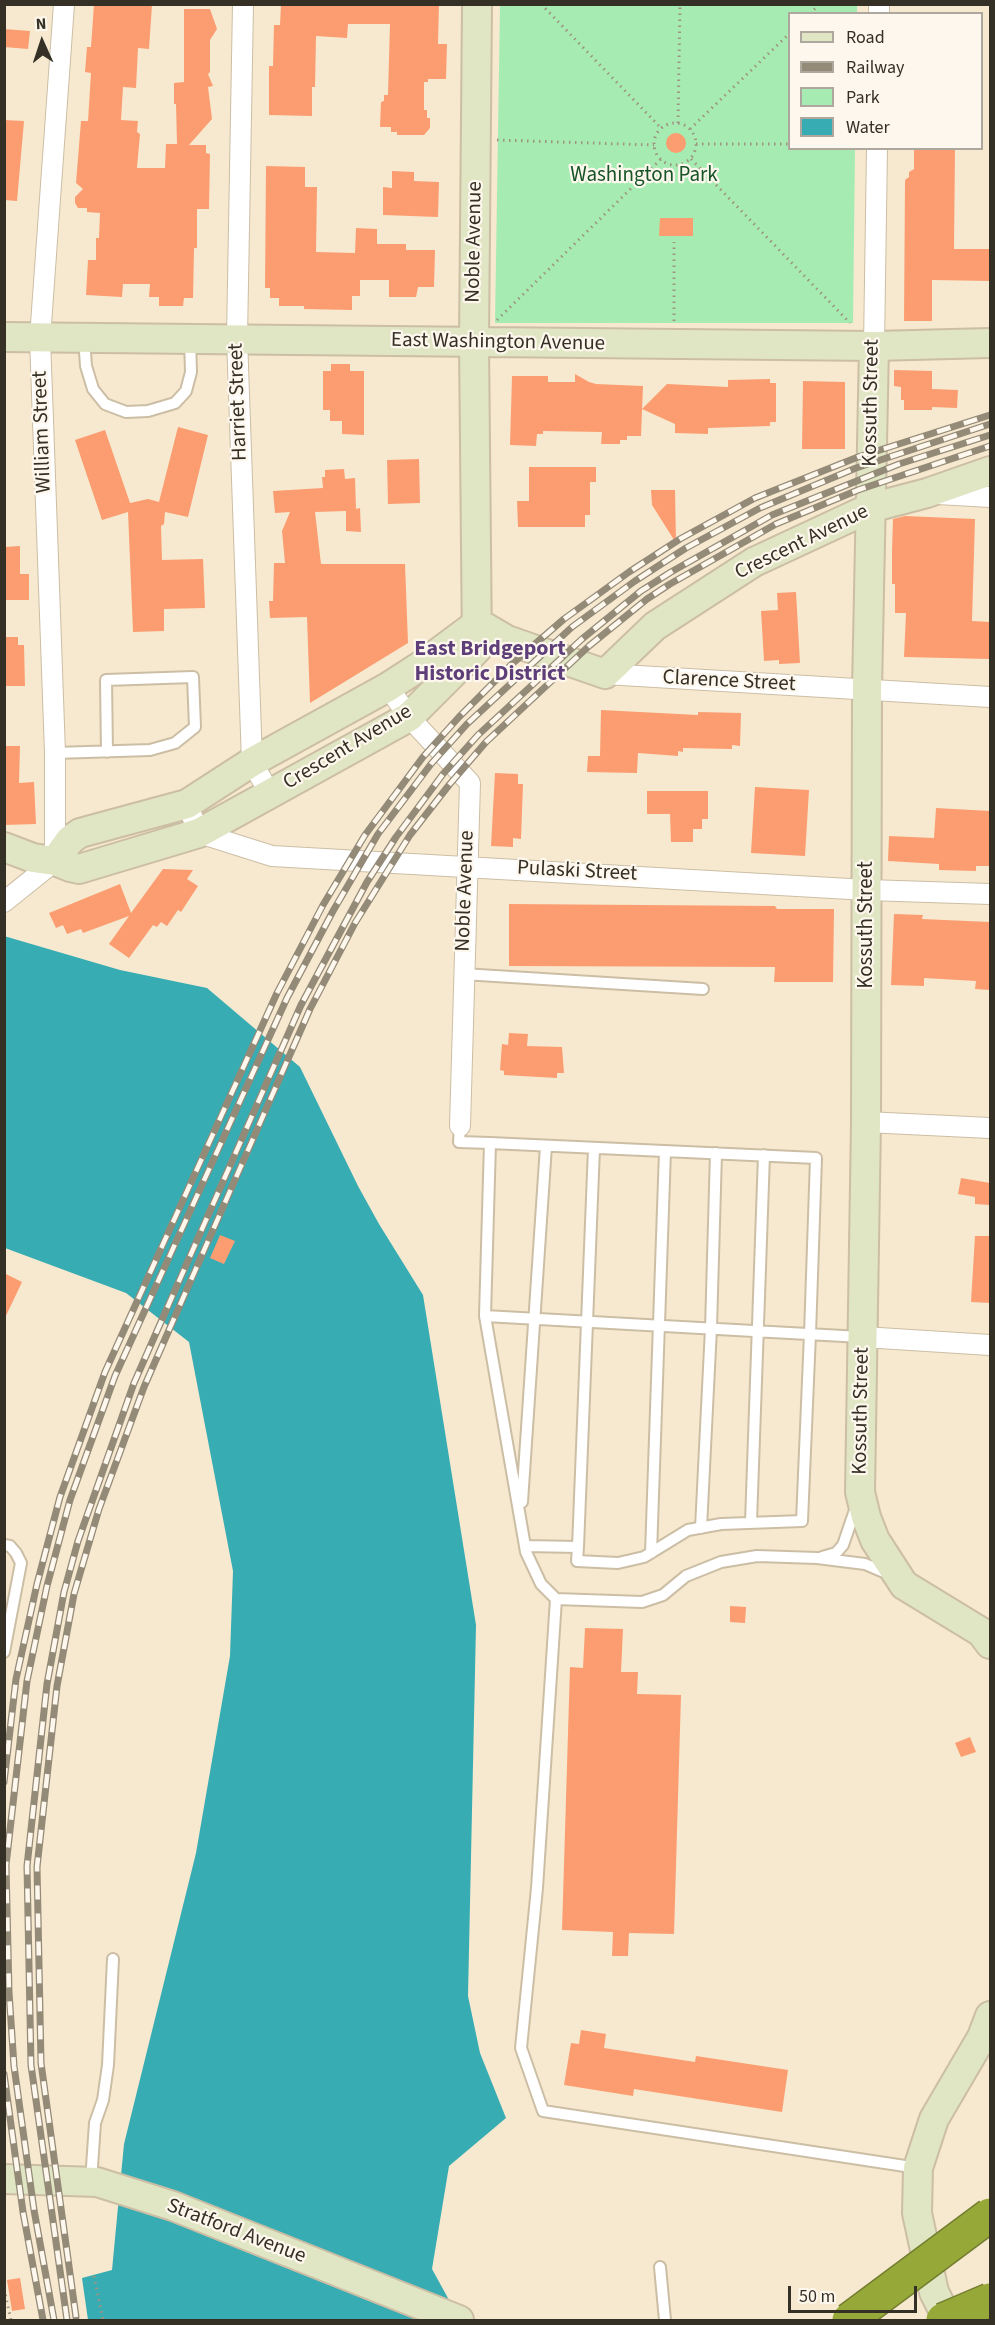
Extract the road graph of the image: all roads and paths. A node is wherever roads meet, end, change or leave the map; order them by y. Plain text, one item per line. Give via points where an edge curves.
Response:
1 (64, 4) edge
2 (243, 4) edge
3 (477, 4) edge
4 (541, 4) edge
5 (680, 4) edge
6 (788, 34) edge
7 (678, 123) junction
8 (661, 128) junction
9 (690, 129) junction
10 (476, 140) junction
11 (696, 144) junction
12 (788, 144) edge
13 (654, 145) junction
14 (877, 150) edge
15 (661, 159) junction
16 (691, 159) junction
17 (674, 242) dead end
18 (474, 333) junction
19 (4, 337) edge
20 (874, 337) junction
21 (39, 338) junction
22 (84, 338) junction
23 (190, 338) junction
24 (237, 338) junction
25 (990, 343) edge
26 (674, 345) junction
27 (990, 471) edge
28 (927, 493) junction
29 (990, 497) edge
30 (870, 508) junction
31 (478, 623) junction
32 (605, 674) junction
33 (388, 687) junction
34 (867, 690) junction
35 (990, 697) edge
36 (409, 717) junction
37 (106, 752) junction
38 (56, 753) junction
39 (252, 762) junction
40 (270, 794) junction
41 (187, 804) junction
42 (199, 833) junction
43 (4, 847) edge
44 (55, 861) junction
45 (466, 866) junction
46 (867, 890) junction
47 (990, 894) edge
48 (4, 902) edge
49 (463, 974) junction
50 (703, 989) dead end
51 (866, 1122) junction
52 (460, 1126) joint
53 (990, 1128) edge
54 (490, 1143) junction
55 (546, 1146) junction
56 (594, 1148) junction
57 (665, 1151) junction
58 (716, 1153) junction
59 (764, 1155) junction
60 (485, 1316) junction
61 (535, 1319) junction
62 (586, 1322) junction
63 (658, 1326) junction
64 (711, 1328) junction
65 (759, 1331) junction
66 (810, 1334) junction
67 (863, 1337) junction
68 (990, 1345) edge
69 (860, 1492) junction
70 (520, 1521) junction
71 (751, 1522) junction
72 (701, 1528) junction
73 (4, 1545) edge
74 (525, 1546) junction
75 (578, 1546) junction
76 (651, 1553) junction
77 (817, 1558) junction
78 (904, 1585) junction
79 (556, 1599) junction
80 (987, 1633) edge
81 (4, 1652) edge
82 (112, 1959) dead end
83 (990, 2016) edge
84 (918, 2168) junction
85 (4, 2179) edge
86 (94, 2182) junction
87 (990, 2215) edge
88 (660, 2267) dead end
89 (94, 2276) dead end
90 (4, 2289) edge
91 (990, 2300) edge
92 (11, 2320) edge
93 (103, 2320) edge
94 (459, 2320) edge
95 (665, 2320) edge
96 (849, 2320) edge
97 (946, 2320) edge

1 - 21 street, William Street
2 - 24 street, Harriet Street
3 - 10 main road, Noble Avenue
4 - 8 path
5 - 7 path
6 - 9 path
7 - 8 path
7 - 9 path
8 - 13 path
9 - 11 path
10 - 13 path
10 - 18 main road, Noble Avenue
11 - 12 path
11 - 16 path
13 - 15 path
14 - 20 street, Kossuth Street
15 - 16 path via 676,165
15 - 18 path via 494,323
16 - 20 path via 856,328
17 - 26 path
18 - 24 main road, East Washington Avenue
18 - 26 main road, East Washington Avenue
18 - 31 main road, Noble Avenue
19 - 21 main road, East Washington Avenue
20 - 25 main road, East Washington Avenue
20 - 26 main road, East Washington Avenue
20 - 30 main road, Kossuth Street
21 - 22 main road, East Washington Avenue
21 - 38 street, William Street
22 - 23 main road, East Washington Avenue
22 - 23 lane via 93,389 105,404 126,412 175,403 186,391 191,372
23 - 24 main road, East Washington Avenue
24 - 39 street, Harriet Street
27 - 28 main road, Crescent Avenue
28 - 29 street
28 - 30 main road, Crescent Avenue
30 - 32 main road, Crescent Avenue via 753,562 655,626
30 - 34 main road, Kossuth Street
31 - 32 main road, Clarence Street via 507,640
31 - 33 main road, Crescent Avenue
31 - 36 main road, Crescent Avenue via 477,649
32 - 34 street, Clarence Street
33 - 36 street, Noble Avenue
33 - 39 main road, Crescent Avenue
34 - 35 street, Clarence Street
34 - 46 main road, Kossuth Street
36 - 40 main road, Crescent Avenue
36 - 45 street, Noble Avenue via 470,783
37 - 37 lane via 150,750 175,743 195,727 193,677 106,680
37 - 38 lane
38 - 44 street, William Street
39 - 40 street, Harriet Street
39 - 41 main road, Crescent Avenue
40 - 42 main road, Crescent Avenue
41 - 42 street
41 - 44 main road, Crescent Avenue via 80,833
42 - 44 main road, Crescent Avenue via 91,867 70,867
42 - 45 street, Pulaski Street via 272,856
43 - 44 main road
44 - 48 street
45 - 46 street, Pulaski Street
45 - 49 street, Noble Avenue
46 - 47 street, Pulaski Street
46 - 51 main road, Kossuth Street
49 - 50 lane
49 - 52 street, Noble Avenue
51 - 53 street
51 - 67 main road, Kossuth Street
52 - 54 lane via 459,1142
54 - 55 lane
54 - 60 lane
55 - 56 lane
55 - 61 lane
56 - 57 lane
56 - 62 lane
57 - 58 lane
57 - 63 lane
58 - 59 lane
58 - 64 lane
59 - 65 lane
59 - 66 lane via 816,1158
60 - 61 lane
60 - 70 lane
61 - 62 lane
61 - 70 lane
62 - 63 lane
62 - 75 lane
63 - 64 lane
63 - 76 lane
64 - 65 lane
64 - 72 lane
65 - 66 lane
65 - 71 lane
66 - 67 lane
66 - 71 lane via 802,1521
67 - 68 street
67 - 69 main road, Kossuth Street
69 - 77 lane via 843,1545 836,1553
69 - 78 main road, Kossuth Street via 875,1540
70 - 74 lane
71 - 72 lane
72 - 76 lane via 688,1530
73 - 81 lane via 10,1546 21,1563
74 - 75 lane
74 - 79 lane via 541,1584
75 - 76 lane via 577,1561 618,1563
77 - 78 lane via 874,1566
77 - 79 lane via 757,1556 721,1562 686,1576 663,1595 642,1602
78 - 80 main road, Kossuth Street
79 - 84 lane via 537,1888 521,2048 543,2111
82 - 86 lane via 108,2065 95,2123
83 - 84 main road via 934,2119
84 - 97 main road via 917,2213 934,2292
85 - 86 main road, Stratford Avenue
86 - 94 main road, Stratford Avenue via 173,2206
87 - 96 highway, bridge
88 - 95 lane
89 - 93 path
90 - 92 path
91 - 97 highway, bridge

